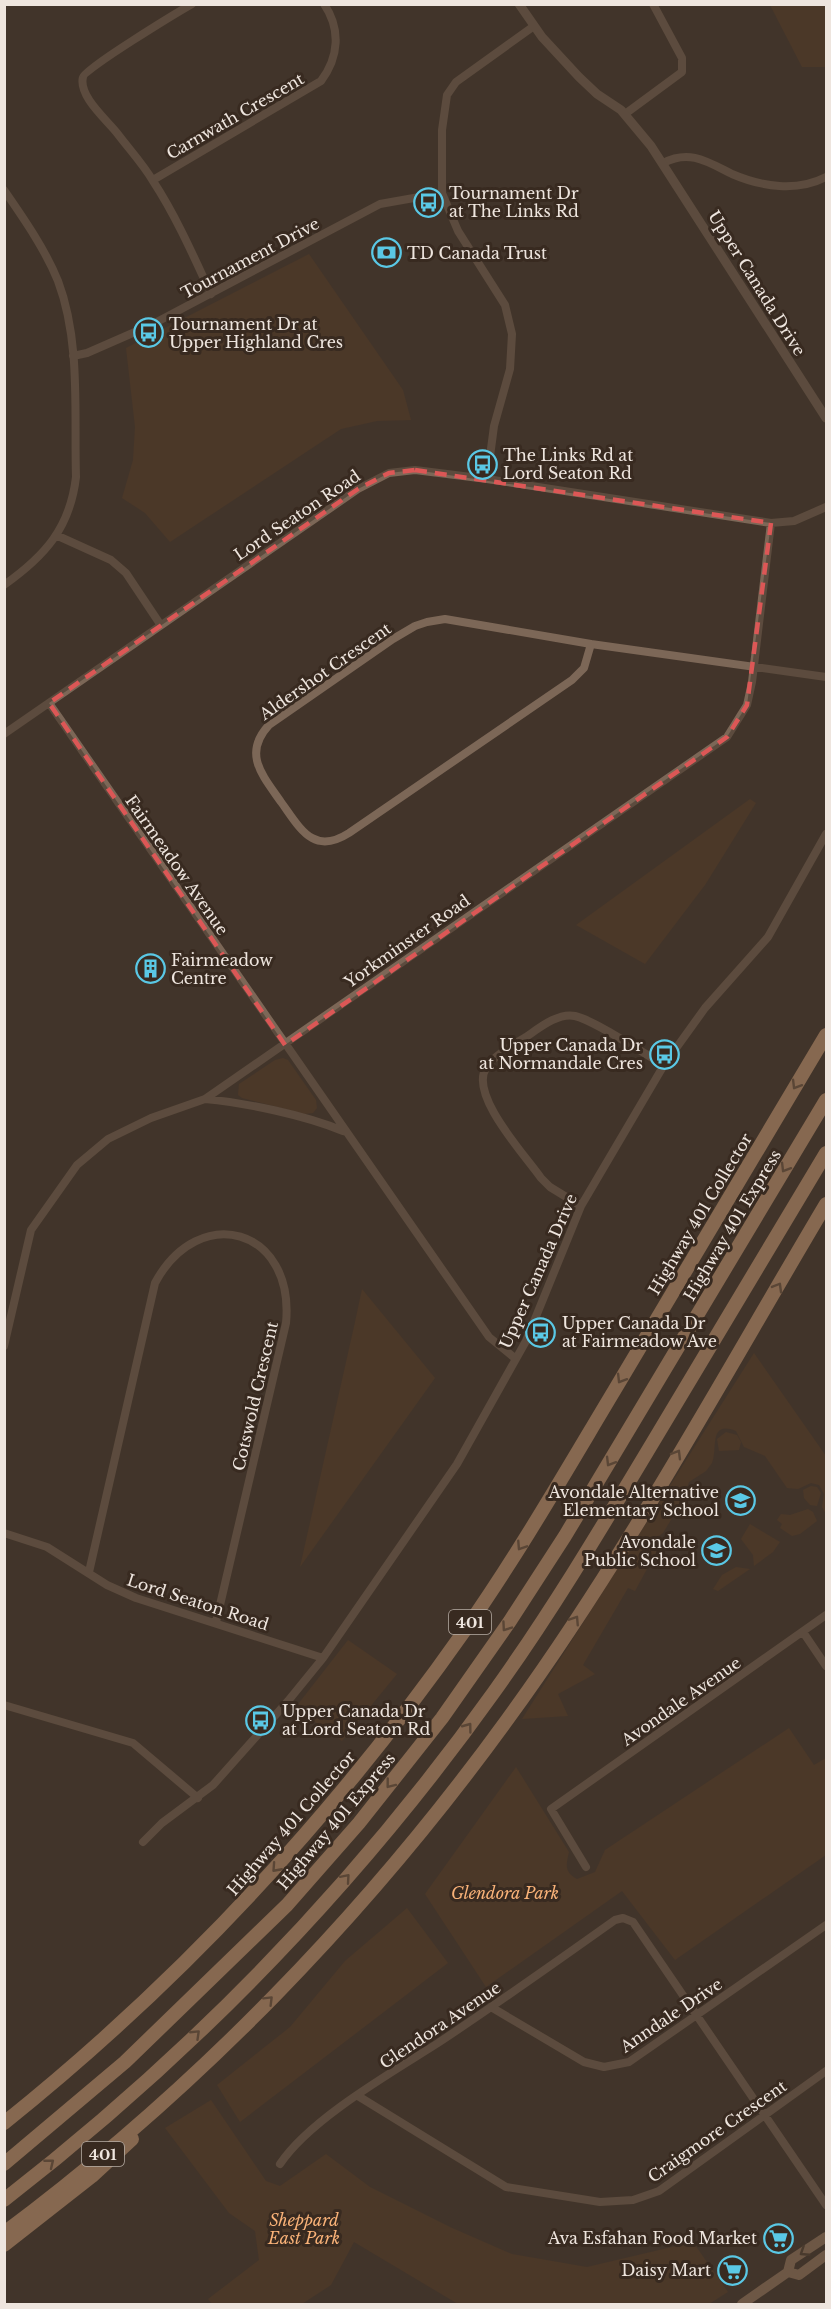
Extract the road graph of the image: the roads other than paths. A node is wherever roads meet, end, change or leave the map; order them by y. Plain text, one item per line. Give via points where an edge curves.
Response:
1 (192, 4) edge
2 (324, 4) edge
3 (519, 4) edge
4 (653, 4) edge
5 (534, 26) junction
6 (625, 114) junction
7 (663, 164) junction
8 (826, 177) edge
9 (153, 180) junction
10 (4, 190) edge
11 (442, 193) junction
12 (211, 294) junction
13 (73, 356) junction
14 (826, 418) edge
15 (487, 478) junction
16 (826, 507) edge
17 (771, 523) junction
18 (58, 536) junction
19 (4, 585) edge
20 (160, 624) junction
21 (591, 644) junction
22 (754, 667) junction
23 (826, 677) edge
24 (49, 703) junction
25 (4, 734) edge
26 (826, 834) edge
27 (826, 1035) edge
28 (285, 1045) junction
29 (664, 1065) junction
30 (205, 1100) junction
31 (826, 1100) edge
32 (345, 1131) junction
33 (826, 1153) edge
34 (826, 1204) edge
35 (581, 1206) junction
36 (826, 1214) edge
37 (804, 1241) junction
38 (4, 1346) edge
39 (516, 1359) junction
40 (4, 1533) edge
41 (88, 1572) junction
42 (826, 1616) edge
43 (216, 1622) junction
44 (803, 1632) junction
45 (323, 1658) junction
46 (826, 1666) edge
47 (4, 1705) edge
48 (198, 1798) junction
49 (143, 1842) dead end
50 (585, 1867) dead end
51 (826, 1925) edge
52 (491, 2007) junction
53 (696, 2016) junction
54 (197, 2070) junction
55 (826, 2071) edge
56 (358, 2096) junction
57 (764, 2115) junction
58 (4, 2123) edge
59 (4, 2164) edge
60 (280, 2164) dead end
61 (4, 2200) edge
62 (826, 2205) edge
63 (4, 2233) edge
64 (826, 2237) edge
65 (4, 2245) edge
66 (826, 2255) edge
67 (788, 2272) junction
68 (742, 2304) edge

1 - 9 street via 119,52 98,61 83,76 87,95
2 - 9 street, Carnwath Crescent via 332,16 336,38 333,61 321,81
3 - 5 street, Upper Canada Drive
4 - 6 street via 682,58 682,72
5 - 6 street, Upper Canada Drive via 579,77
5 - 11 street via 462,75 450,90 442,130
6 - 7 street, Upper Canada Drive
7 - 8 street via 681,156 694,157 742,178 772,185 796,186
7 - 14 street, Upper Canada Drive
9 - 12 street
10 - 13 street via 58,282
11 - 12 street, Tournament Drive via 370,208
11 - 15 street via 458,231 504,305 512,334 510,369 494,426
12 - 13 street, Tournament Drive via 118,340
13 - 18 street via 76,477
15 - 17 street, Lord Seaton Road
15 - 20 street, Lord Seaton Road via 415,470 375,479
16 - 17 street, Lord Seaton Road via 794,521
17 - 22 street, Yorkminster Road
18 - 19 street via 35,562
18 - 20 street via 111,560 126,573
20 - 24 street, Lord Seaton Road
21 - 21 street, Aldershot Crescent via 445,619 415,626 270,725 260,735 256,748 260,769 300,830 316,841 328,843 349,834 572,680 584,668
21 - 22 street, Aldershot Crescent
22 - 23 street, Aldershot Crescent
22 - 28 street, Yorkminster Road via 747,705 727,737 447,928
24 - 25 street, Lord Seaton Road
24 - 28 street, Fairmeadow Avenue
26 - 29 street, Upper Canada Drive via 768,938 705,1008
27 -> 58 highway, Highway 401 Collector / 401 via 528,1536 424,1687 308,1831 222,1925 96,2046
28 - 30 street, Yorkminster Road
28 - 32 street, Fairmeadow Avenue
29 - 35 street, Upper Canada Drive
29 - 35 street via 583,1019 566,1015 528,1035 486,1068 483,1087 490,1108 541,1178
30 - 32 street via 321,1122
30 - 38 street, Yorkminster Road via 151,1118 108,1139 77,1165 31,1230
31 -> 59 highway, Highway 401 Express / 401 via 566,1536 442,1718 359,1823 287,1905 125,2062
32 - 39 street, Fairmeadow Avenue via 489,1337
61 -> 33 highway, 401 via 133,2093 237,1995 336,1890 435,1770 569,1581
34 - 37 highway, 401
35 - 39 street, Upper Canada Drive
36 - 37 highway
54 -> 37 highway, 401 via 343,1921 502,1727 606,1571
39 - 45 street, Upper Canada Drive via 458,1464
40 - 41 street, Lord Seaton Road via 47,1546
41 - 43 street, Lord Seaton Road via 136,1598
41 - 43 street, Cotswold Crescent via 155,1282 164,1265 192,1241 229,1234 253,1241 275,1261 282,1276 288,1298 286,1323
42 - 44 street, Avondale Avenue
43 - 45 street, Lord Seaton Road
44 - 46 street
44 - 50 street, Avondale Avenue via 551,1809
45 - 48 street, Upper Canada Drive via 230,1768
47 - 48 street via 133,1743
48 - 49 street, Upper Canada Drive
51 - 53 street, Anndale Drive
52 - 53 street, Anndale Drive via 585,2062 604,2067 629,2062
52 - 53 street, Glendora Avenue via 623,1918 633,1922
52 - 56 street, Glendora Avenue
53 - 57 street
54 - 63 highway, 401
54 - 65 highway via 115,2156
55 - 57 street, Craigmore Crescent
56 - 57 street, Craigmore Crescent via 506,2187 600,2202 633,2200 659,2191
56 - 60 street, Glendora Avenue via 292,2146
57 - 62 street
64 -> 67 main road via 791,2260
66 - 67 main road via 799,2275
67 - 68 main road

